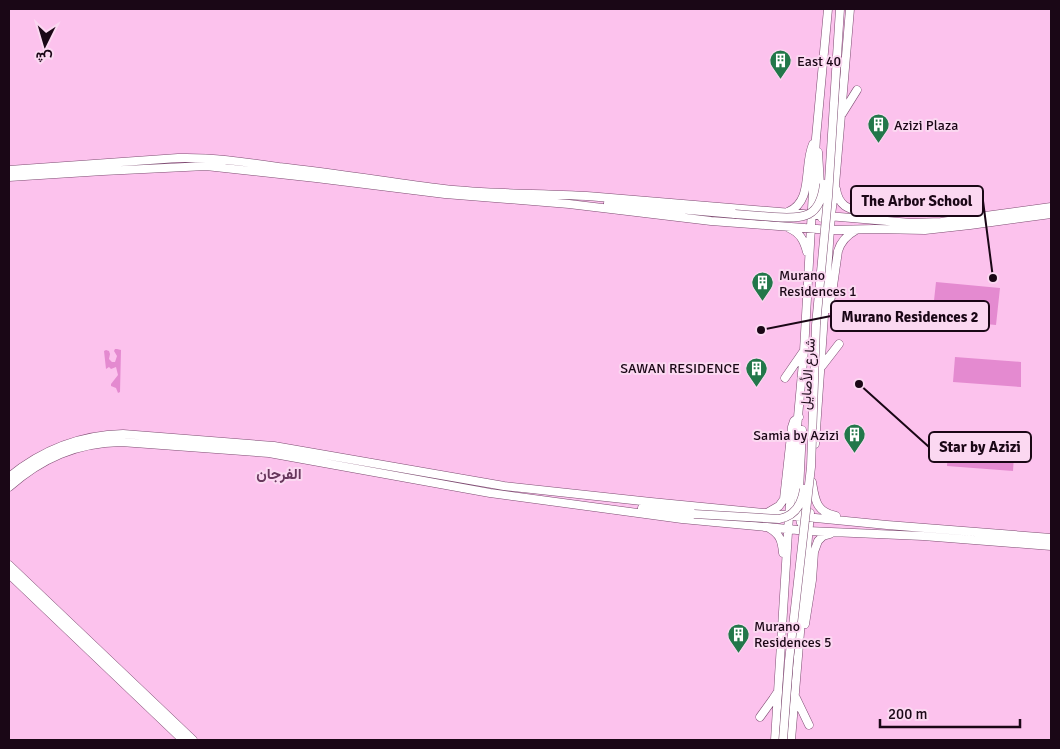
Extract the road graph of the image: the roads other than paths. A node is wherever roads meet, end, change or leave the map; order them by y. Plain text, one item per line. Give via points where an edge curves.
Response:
1 (828, 9) edge
2 (840, 9) edge
3 (850, 9) edge
4 (857, 90) dead end
5 (841, 116) junction
6 (816, 138) junction
7 (832, 143) junction
8 (9, 170) edge
9 (9, 177) edge
10 (835, 185) junction
11 (569, 204) junction
12 (1051, 207) edge
13 (785, 212) junction
14 (811, 214) junction
15 (1051, 214) edge
16 (821, 215) junction
17 (831, 216) junction
18 (879, 221) junction
19 (785, 227) junction
20 (810, 229) junction
21 (830, 230) junction
22 (856, 230) junction
23 (809, 261) junction
24 (824, 320) junction
25 (838, 344) dead end
26 (804, 350) junction
27 (821, 368) junction
28 (785, 378) dead end
29 (799, 416) junction
30 (812, 431) junction
31 (9, 477) edge
32 (812, 482) junction
33 (9, 487) edge
34 (543, 500) junction
35 (765, 513) junction
36 (789, 516) junction
37 (798, 516) junction
38 (809, 518) junction
39 (867, 523) junction
40 (768, 527) junction
41 (789, 529) junction
42 (808, 531) junction
43 (834, 532) junction
44 (1051, 538) edge
45 (1051, 546) edge
46 (787, 558) junction
47 (9, 565) edge
48 (9, 574) edge
49 (799, 655) junction
50 (778, 688) junction
51 (796, 697) junction
52 (760, 717) dead end
53 (809, 725) dead end
54 (183, 740) edge
55 (193, 740) edge
56 (775, 740) edge
57 (783, 740) edge
58 (791, 740) edge

1 - 6 street, شارع الأصايل
2 - 7 street, bridge
3 - 5 street, شارع الأصايل
4 - 5 street
5 - 10 street, شارع الأصايل
6 - 13 street via 808,158 803,198 797,206
6 - 14 street, شارع الأصايل
6 - 16 street
7 - 11 street, bridge via 823,196 817,207 803,217
7 - 30 street, bridge via 816,325
8 - 13 street via 201,157 447,189
9 - 11 street via 201,166 445,194
10 - 17 street, شارع الأصايل
10 - 18 street via 843,205
11 - 19 street
12 - 18 street via 941,222
13 - 14 street
14 - 16 street
14 - 20 street, شارع الأصايل
15 - 22 street via 925,230
16 - 17 street
16 - 21 street
17 - 18 street
17 - 21 street, شارع الأصايل
19 - 20 street
19 - 23 street via 801,236
20 - 21 street
20 - 23 street, شارع الأصايل
21 - 22 street
21 - 24 street, شارع الأصايل
22 - 24 street via 844,239 838,251
23 - 26 street, شارع الأصايل
24 - 27 street, شارع الأصايل
25 - 27 street
26 - 28 street
26 - 29 street, شارع الأصايل
27 - 32 street, شارع الأصايل
29 - 35 street via 792,427 784,499 779,506
29 - 36 street, شارع الأصايل
29 - 37 street via 802,429
30 - 34 street, bridge via 803,498 797,509 784,518 694,514 571,498
30 - 57 street, bridge
31 - 35 street via 38,456 60,446 101,435 123,434 274,446 504,486
32 - 38 street, شارع الأصايل
32 - 39 street via 817,504 824,512
33 - 34 street via 36,466 62,453 121,442 269,453
34 - 40 street
35 - 36 street
36 - 37 street
36 - 41 street, شارع الأصايل
37 - 38 street
37 - 42 street
38 - 39 street
38 - 42 street, شارع الأصايل
39 - 44 street
40 - 41 street
40 - 46 street via 779,535
41 - 42 street
41 - 46 street, شارع الأصايل
42 - 43 street
42 - 49 street, شارع الأصايل
43 - 45 street
43 - 49 street via 818,541 814,552 810,599
46 - 50 street, شارع الأصايل
47 - 55 street
48 - 54 street
49 - 51 street, شارع الأصايل
50 - 52 street
50 - 56 street, شارع الأصايل
51 - 53 street
51 - 58 street, شارع الأصايل

